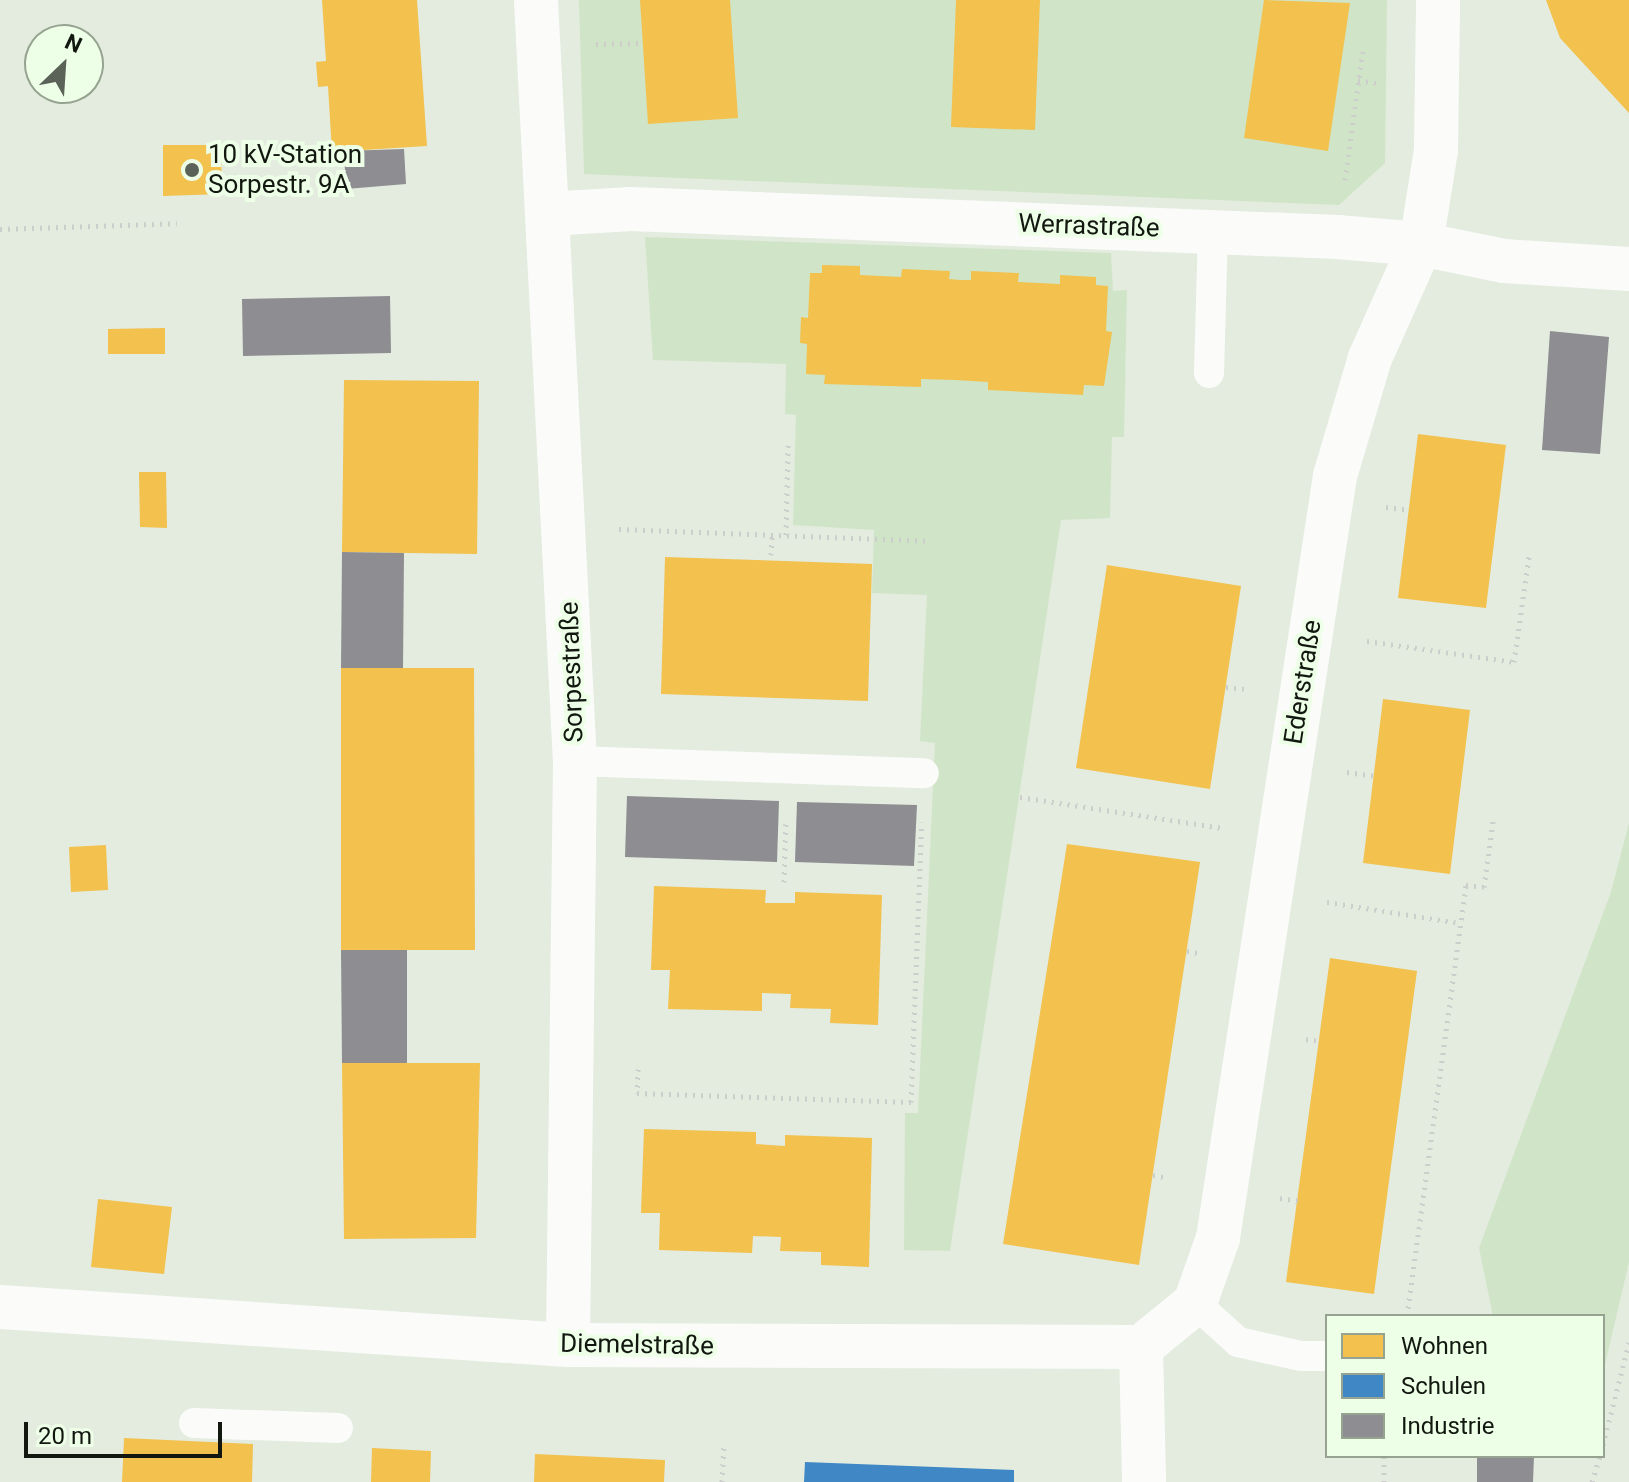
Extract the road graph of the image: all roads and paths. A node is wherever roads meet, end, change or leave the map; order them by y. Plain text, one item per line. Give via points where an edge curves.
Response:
1 (536, 0) edge
2 (1438, 0) edge
3 (1363, 50) dead end
4 (1358, 80) junction
5 (1366, 81) dead end
6 (548, 214) junction
7 (177, 223) dead end
8 (0, 229) edge
9 (1213, 231) junction
10 (1337, 237) junction
11 (1421, 244) junction
12 (1629, 269) edge
13 (1209, 373) dead end
14 (788, 445) dead end
15 (566, 527) junction
16 (772, 534) junction
17 (786, 535) junction
18 (928, 541) dead end
19 (771, 555) dead end
20 (1529, 556) dead end
21 (1310, 633) junction
22 (575, 761) junction
23 (788, 769) junction
24 (924, 773) joint
25 (1020, 797) dead end
26 (1493, 821) dead end
27 (1279, 837) junction
28 (784, 882) dead end
29 (1271, 894) junction
30 (1460, 923) junction
31 (638, 1069) dead end
32 (1195, 1303) junction
33 (0, 1307) edge
34 (1407, 1314) edge
35 (1629, 1342) edge
36 (568, 1345) junction
37 (1141, 1347) junction
38 (1325, 1356) edge
39 (194, 1423) dead end
40 (338, 1428) dead end
41 (1605, 1437) edge
42 (724, 1444) dead end
43 (1384, 1458) edge
44 (1599, 1458) edge
45 (722, 1482) edge
46 (1144, 1482) edge
47 (1384, 1482) edge
48 (1592, 1482) edge

1 - 6 street, Sorpestraße
2 - 11 street, Ederstraße via 1436,150
3 - 4 path
4 - 5 path
4 - 10 path
6 - 9 street, Werrastraße via 631,209
6 - 15 street, Sorpestraße
7 - 8 path
9 - 10 street, Werrastraße
9 - 13 lane
10 - 11 street, Werrastraße
11 - 12 street, Werrastraße via 1504,261
11 - 21 street, Ederstraße via 1370,358 1335,476
14 - 17 path
15 - 16 path
15 - 22 street, Sorpestraße
16 - 17 path
16 - 19 path
17 - 18 path
20 - 21 path via 1514,662
21 - 27 street, Ederstraße
22 - 23 lane
22 - 36 street, Sorpestraße
23 - 24 lane
23 - 28 path
24 - 31 path via 911,1102 637,1093
25 - 27 path
26 - 30 path via 1484,887 1466,885
27 - 29 street, Ederstraße
29 - 30 path
29 - 32 street, Ederstraße via 1218,1238
30 - 34 path
32 - 37 street
32 - 38 lane via 1238,1342
33 - 36 street, Diemelstraße
35 - 41 path
36 - 37 street, Diemelstraße
37 - 46 street
39 - 40 lane
42 - 45 path
43 - 47 path
44 - 48 path

